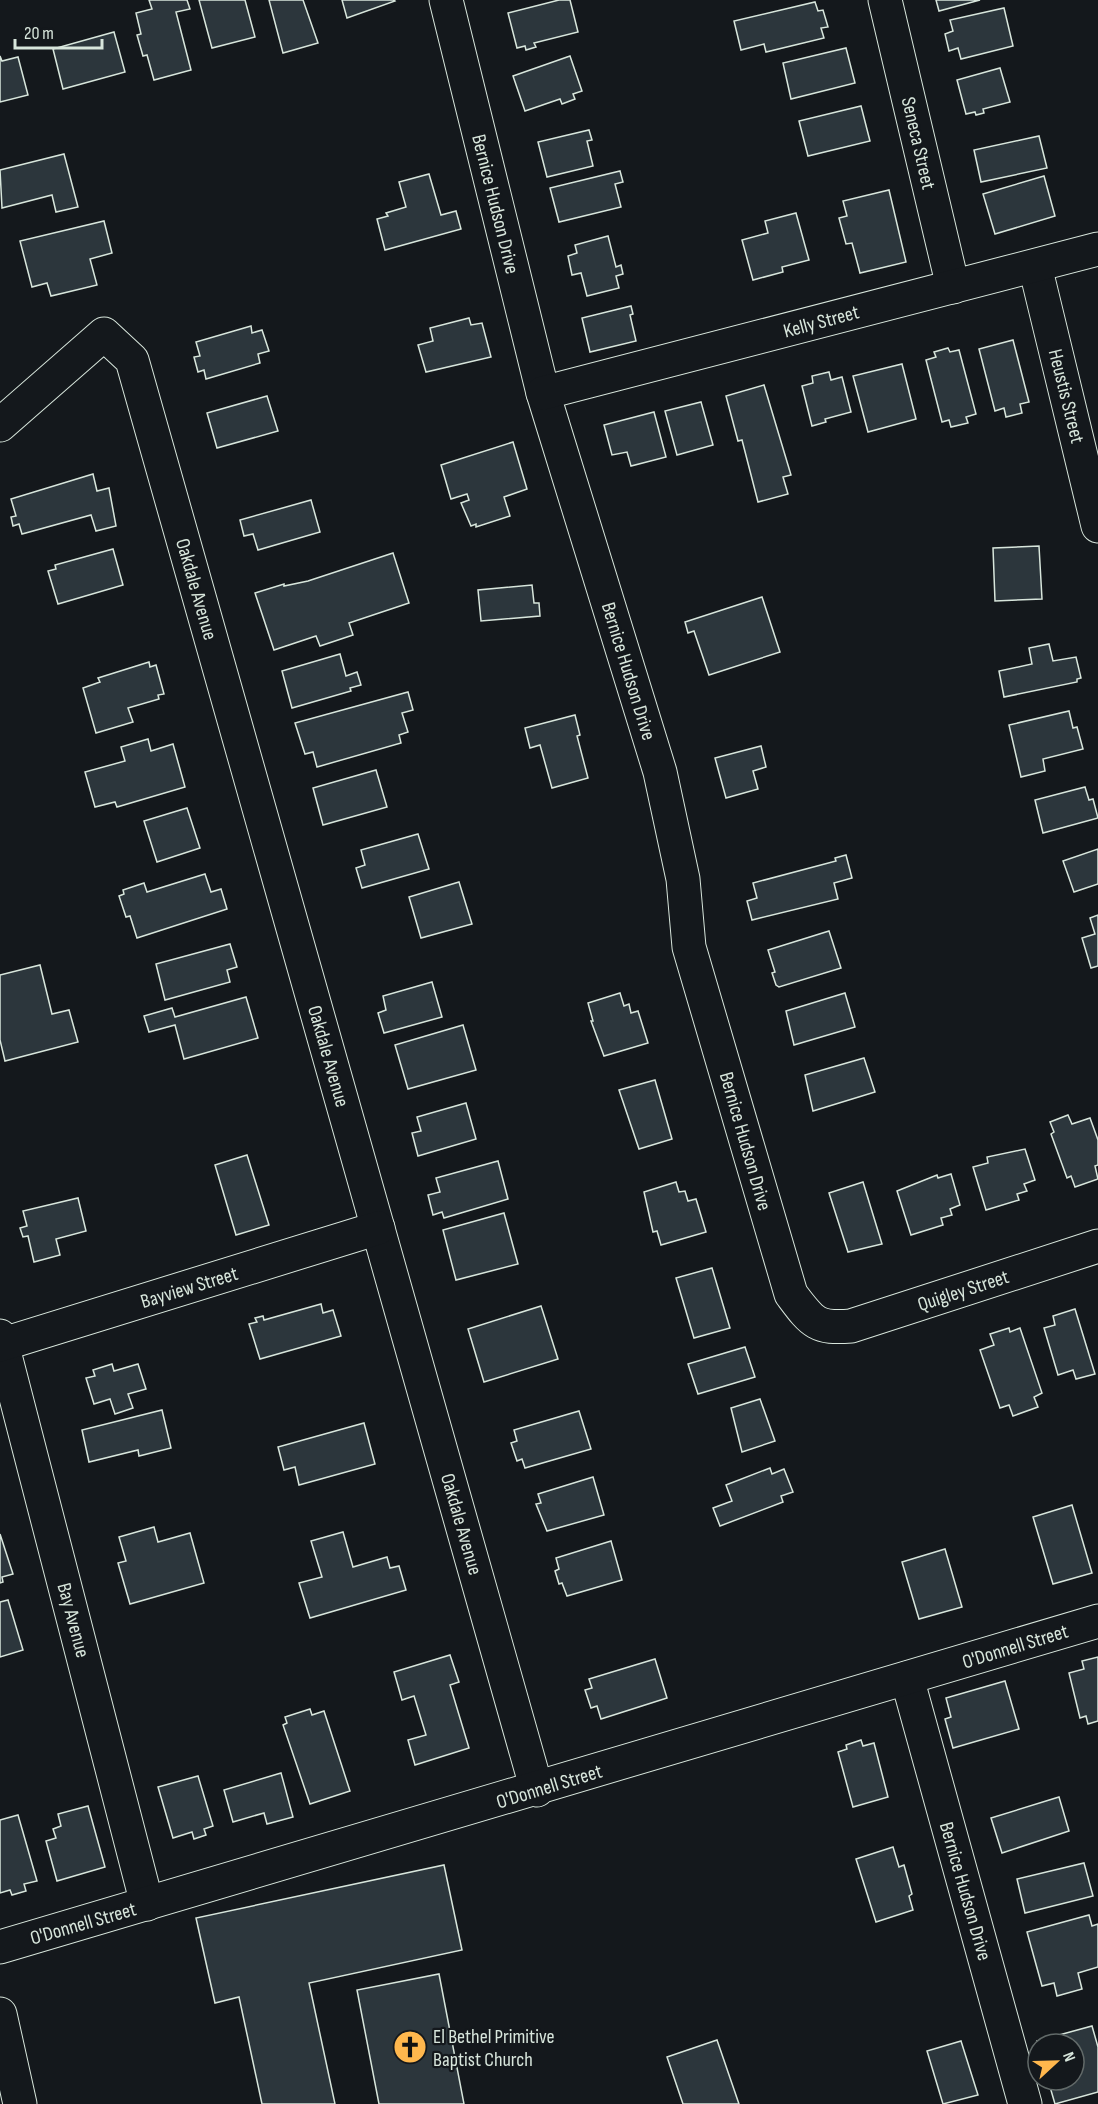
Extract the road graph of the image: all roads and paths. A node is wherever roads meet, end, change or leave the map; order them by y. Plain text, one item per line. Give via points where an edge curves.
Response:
1 (446, 0) edge
2 (885, 0) edge
3 (1098, 249) edge
4 (1035, 266) junction
5 (953, 287) junction
6 (543, 393) junction
7 (0, 425) edge
8 (1098, 526) edge
9 (378, 1228) junction
10 (1098, 1246) edge
11 (827, 1328) joint
12 (1, 1342) edge
13 (1098, 1621) edge
14 (907, 1678) junction
15 (537, 1790) junction
16 (147, 1904) junction
17 (0, 1947) edge
18 (0, 2014) edge
19 (20, 2104) edge
20 (1025, 2104) edge

1 - 6 street, Bernice Hudson Drive
2 - 5 street, Seneca Street
3 - 4 street, Kelly Street
4 - 5 street, Kelly Street
4 - 8 street, Heustis Street
5 - 6 street, Kelly Street
6 - 11 street, Bernice Hudson Drive via 660,772 683,879 689,947 791,1294 807,1315
7 - 9 street, Oakdale Avenue via 104,333 132,360
9 - 12 street, Bayview Street
9 - 15 street, Oakdale Avenue
10 - 11 street, Quigley Street via 851,1326
12 - 16 street, Bay Avenue
13 - 14 street, O'Donnell Street
14 - 15 street, O'Donnell Street
14 - 20 street, Bernice Hudson Drive
15 - 16 street, O'Donnell Street
16 - 17 street, O'Donnell Street
18 - 19 street

